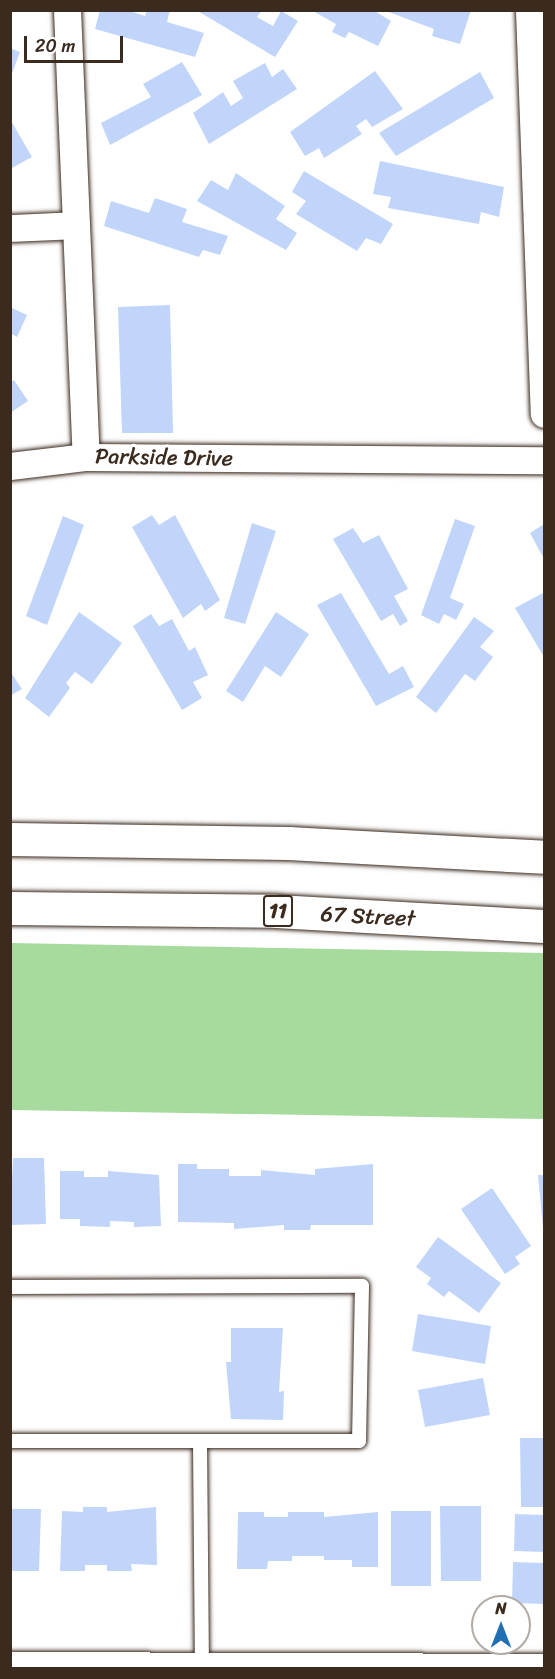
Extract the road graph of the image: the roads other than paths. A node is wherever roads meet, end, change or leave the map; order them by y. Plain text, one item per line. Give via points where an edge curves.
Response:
1 (67, 10) edge
2 (529, 10) edge
3 (76, 225) junction
4 (10, 228) edge
5 (544, 414) edge
6 (86, 457) junction
7 (544, 460) edge
8 (10, 466) edge
9 (10, 839) edge
10 (544, 857) edge
11 (10, 908) edge
12 (544, 926) edge
13 (10, 1287) edge
14 (10, 1441) edge
15 (200, 1441) junction
16 (10, 1665) edge
17 (202, 1665) junction
18 (48, 1667) edge
19 (544, 1667) edge

1 - 3 street, Parkside Drive
2 - 5 street
3 - 4 street
3 - 6 street, Parkside Drive
6 - 7 street, Parkside Drive
6 - 8 street
9 - 10 main road via 288,843
11 - 12 main road, 67 Street / 11 via 276,911
13 - 15 lane via 362,1286 360,1441
14 - 15 lane
15 - 17 lane
16 - 18 street
17 - 18 street
17 - 19 street

